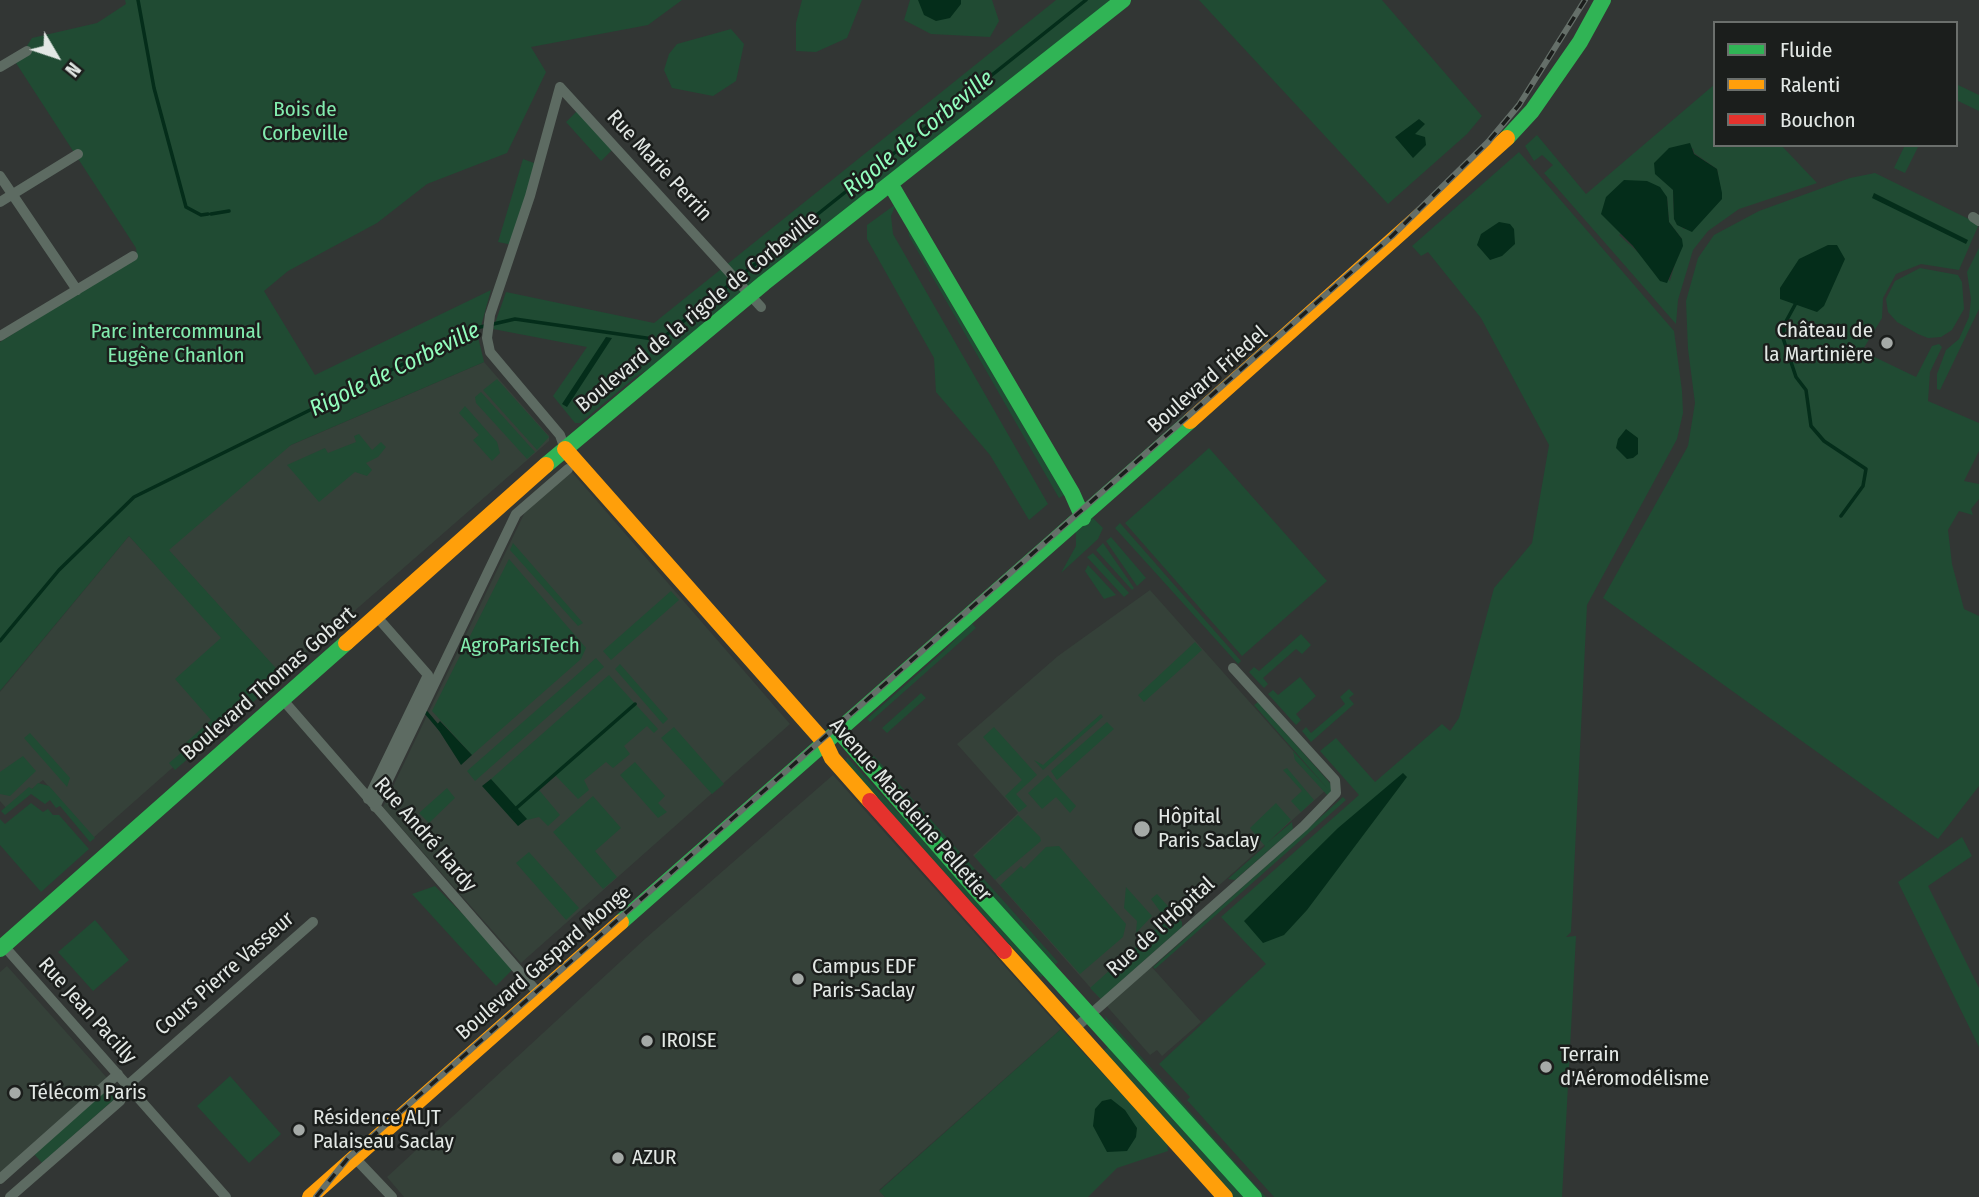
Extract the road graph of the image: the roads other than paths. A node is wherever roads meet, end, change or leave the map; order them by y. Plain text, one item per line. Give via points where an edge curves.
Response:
1 (1123, 0) edge
2 (1604, 0) edge
3 (27, 51) dead end
4 (0, 67) edge
5 (78, 154) dead end
6 (0, 176) edge
7 (891, 185) junction
8 (12, 194) junction
9 (0, 202) edge
10 (133, 256) dead end
11 (77, 290) junction
12 (751, 295) junction
13 (0, 336) edge
14 (565, 449) junction
15 (568, 469) dead end
16 (1083, 518) junction
17 (377, 617) junction
18 (1233, 668) dead end
19 (283, 700) junction
20 (839, 732) junction
21 (825, 743) junction
22 (806, 759) joint
23 (371, 803) junction
24 (313, 922) dead end
25 (2, 947) edge
26 (539, 994) junction
27 (1091, 1014) junction
28 (1073, 1029) junction
29 (118, 1074) junction
30 (128, 1085) junction
31 (355, 1157) junction
32 (0, 1179) edge
33 (10, 1197) edge
34 (226, 1197) edge
35 (310, 1197) edge
36 (392, 1197) edge
37 (1225, 1197) edge
38 (1254, 1197) edge

1 - 7 street, Boulevard de la rigole de Corbeville
2 - 16 street, Boulevard Friedel via 1532,111 1492,156
3 - 4 street
5 - 8 street
6 - 8 street
7 - 12 street, Boulevard de la rigole de Corbeville
7 - 16 street
8 - 9 street
8 - 11 street
10 - 11 street
11 - 13 street
12 - 14 street, Boulevard de la rigole de Corbeville
12 - 14 street, Rue Marie Perrin via 560,87 486,338 498,364 560,435
14 - 17 street, Boulevard Thomas Gobert
14 - 21 street, Avenue Madeleine Pelletier
15 - 23 street via 516,514
16 - 20 street, Boulevard Friedel
17 - 19 street, Boulevard Thomas Gobert
17 - 23 street via 428,675
18 - 27 street, Rue de l'Hôpital via 1335,780 1336,793
19 - 23 street, Rue André Hardy
19 - 25 street, Boulevard Thomas Gobert
20 - 21 street, Boulevard Friedel
20 - 27 street, Avenue Madeleine Pelletier
21 - 22 street, Boulevard Friedel
21 - 28 street, Avenue Madeleine Pelletier via 832,758
22 - 26 street, Boulevard Gaspard Monge
23 - 26 street, Rue André Hardy
24 - 30 street, Cours Pierre Vasseur
25 - 29 street, Rue Jean Pacilly
26 - 31 street, Boulevard Gaspard Monge
27 - 28 street, Rue de l'Hôpital
27 - 38 street, Avenue Madeleine Pelletier
28 - 37 street, Avenue Madeleine Pelletier
29 - 30 street, Rue Jean Pacilly
29 - 32 street
30 - 33 street, Cours Pierre Vasseur via 120,1101
30 - 34 street, Rue Jean Pacilly
31 - 35 street, Boulevard Gaspard Monge
31 - 36 street

